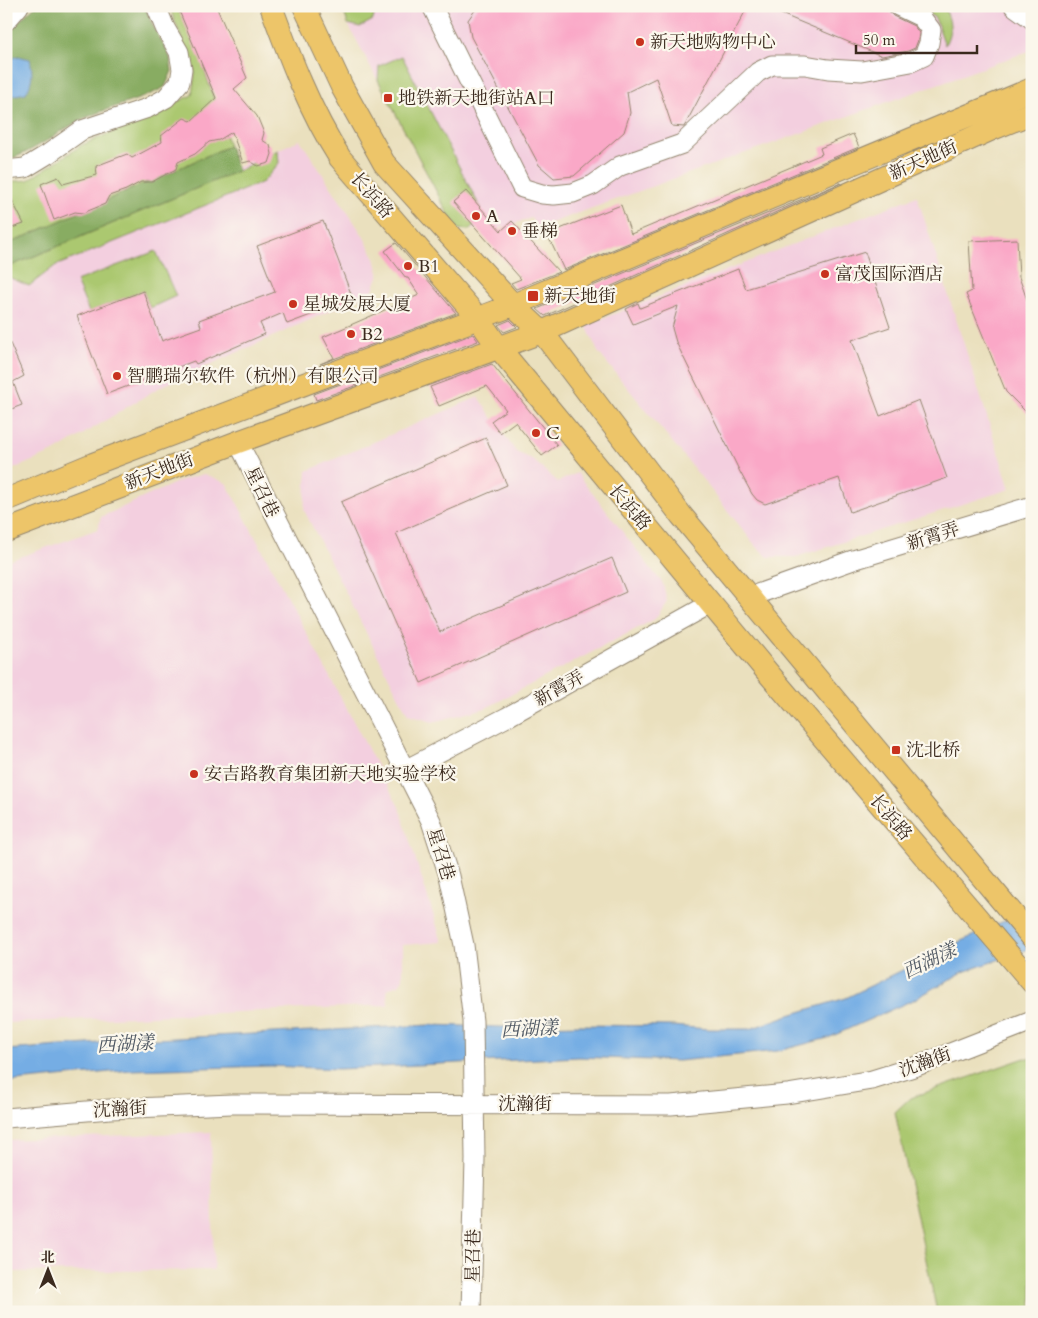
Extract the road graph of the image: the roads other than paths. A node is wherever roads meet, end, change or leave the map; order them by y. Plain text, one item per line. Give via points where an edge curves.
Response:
1 (19, 6) edge
2 (156, 6) edge
3 (271, 6) edge
4 (304, 6) edge
5 (432, 6) edge
6 (898, 6) edge
7 (1014, 6) edge
8 (1032, 19) edge
9 (6, 21) edge
10 (1032, 89) edge
11 (1032, 113) edge
12 (6, 170) edge
13 (513, 304) junction
14 (478, 318) junction
15 (542, 332) junction
16 (498, 347) junction
17 (238, 442) junction
18 (6, 500) edge
19 (1032, 506) edge
20 (6, 531) edge
21 (749, 597) junction
22 (710, 604) junction
23 (405, 770) junction
24 (1032, 938) edge
25 (1024, 974) edge
26 (1032, 1021) edge
27 (474, 1104) junction
28 (6, 1118) edge
29 (471, 1312) edge

1 - 9 street
2 - 12 street via 179,52 182,69 180,82 166,98 148,108 82,130 25,168
3 - 14 main road, 长浜路 via 289,57 340,158
4 - 13 main road, 长浜路 via 384,163
5 - 6 street via 522,188 554,195 573,193 593,185 620,166 682,144 758,72 772,64 805,64 862,71 911,62 924,56 930,30 922,17
7 - 8 street
10 - 13 main road, 新天地街
11 - 15 main road, 新天地街
13 - 14 main road, 新天地街
13 - 15 main road, 长浜路
14 - 16 main road, 长浜路
14 - 18 main road, 新天地街 via 102,460
15 - 16 main road, 新天地街
15 - 21 main road, 长浜路 via 681,515
16 - 17 main road, 新天地街
16 - 22 main road, 长浜路
17 - 20 main road, 新天地街
17 - 23 street, 星召巷
19 - 21 street, 新霄弄 via 853,560
21 - 24 main road, 长浜路
22 - 23 street, 新霄弄
22 - 25 main road, 长浜路
23 - 27 street, 星召巷 via 431,820 449,876 464,945 473,1021
26 - 27 street, 沈瀚街 via 872,1080 787,1094 671,1105
27 - 28 street, 沈瀚街 via 232,1104 110,1109
27 - 29 street, 星召巷

